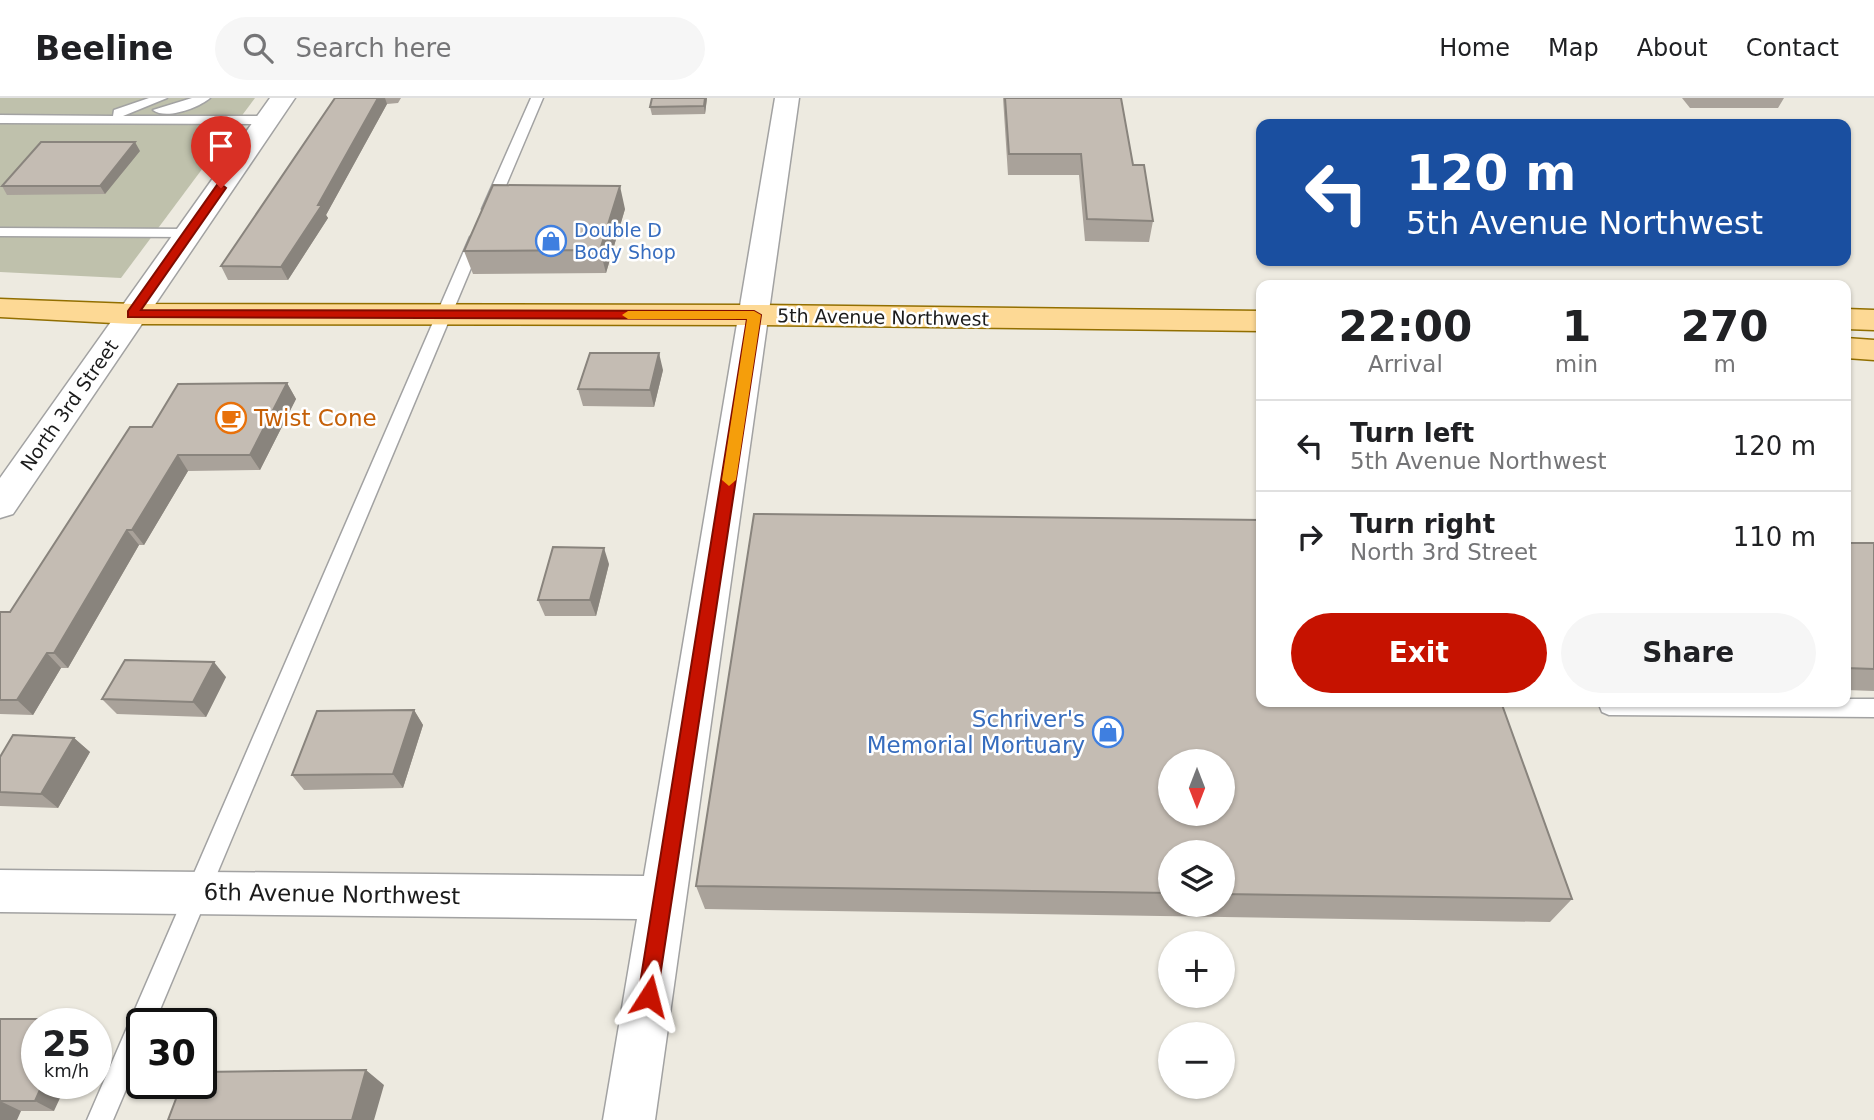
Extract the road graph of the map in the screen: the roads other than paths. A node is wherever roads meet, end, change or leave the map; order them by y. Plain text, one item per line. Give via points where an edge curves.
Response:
1 (161, 98) edge
2 (204, 98) edge
3 (537, 98) edge
4 (787, 98) edge
5 (275, 109) edge
6 (130, 111) junction
7 (0, 119) edge
8 (16, 119) junction
9 (86, 119) junction
10 (0, 137) edge
11 (0, 232) edge
12 (190, 233) junction
13 (0, 308) edge
14 (132, 314) junction
15 (443, 315) junction
16 (754, 315) junction
17 (1851, 319) edge
18 (1874, 320) edge
19 (1256, 321) edge
20 (1851, 348) edge
21 (1874, 350) edge
22 (0, 505) edge
23 (1742, 707) edge
24 (1874, 708) edge
25 (0, 891) edge
26 (195, 892) junction
27 (664, 898) junction
28 (100, 1120) edge
29 (629, 1120) edge

1 - 6 lane
2 - 6 lane via 177,108
3 - 15 lane
4 - 16 street
5 - 9 lane
5 - 12 street, North 3rd Street
6 - 9 lane
7 - 8 lane
8 - 9 lane
8 - 10 lane
11 - 12 lane
12 - 14 street, North 3rd Street
13 - 14 main road, 5th Avenue Northwest
14 - 15 main road, 5th Avenue Northwest
14 - 22 street, North 3rd Street
15 - 16 main road, 5th Avenue Northwest
15 - 26 lane
16 - 19 main road, 5th Avenue Northwest
16 - 27 street
17 - 18 main road
20 - 21 main road
23 - 24 lane
25 - 26 street, 6th Avenue Northwest
26 - 27 street, 6th Avenue Northwest
26 - 28 lane
27 - 29 street

